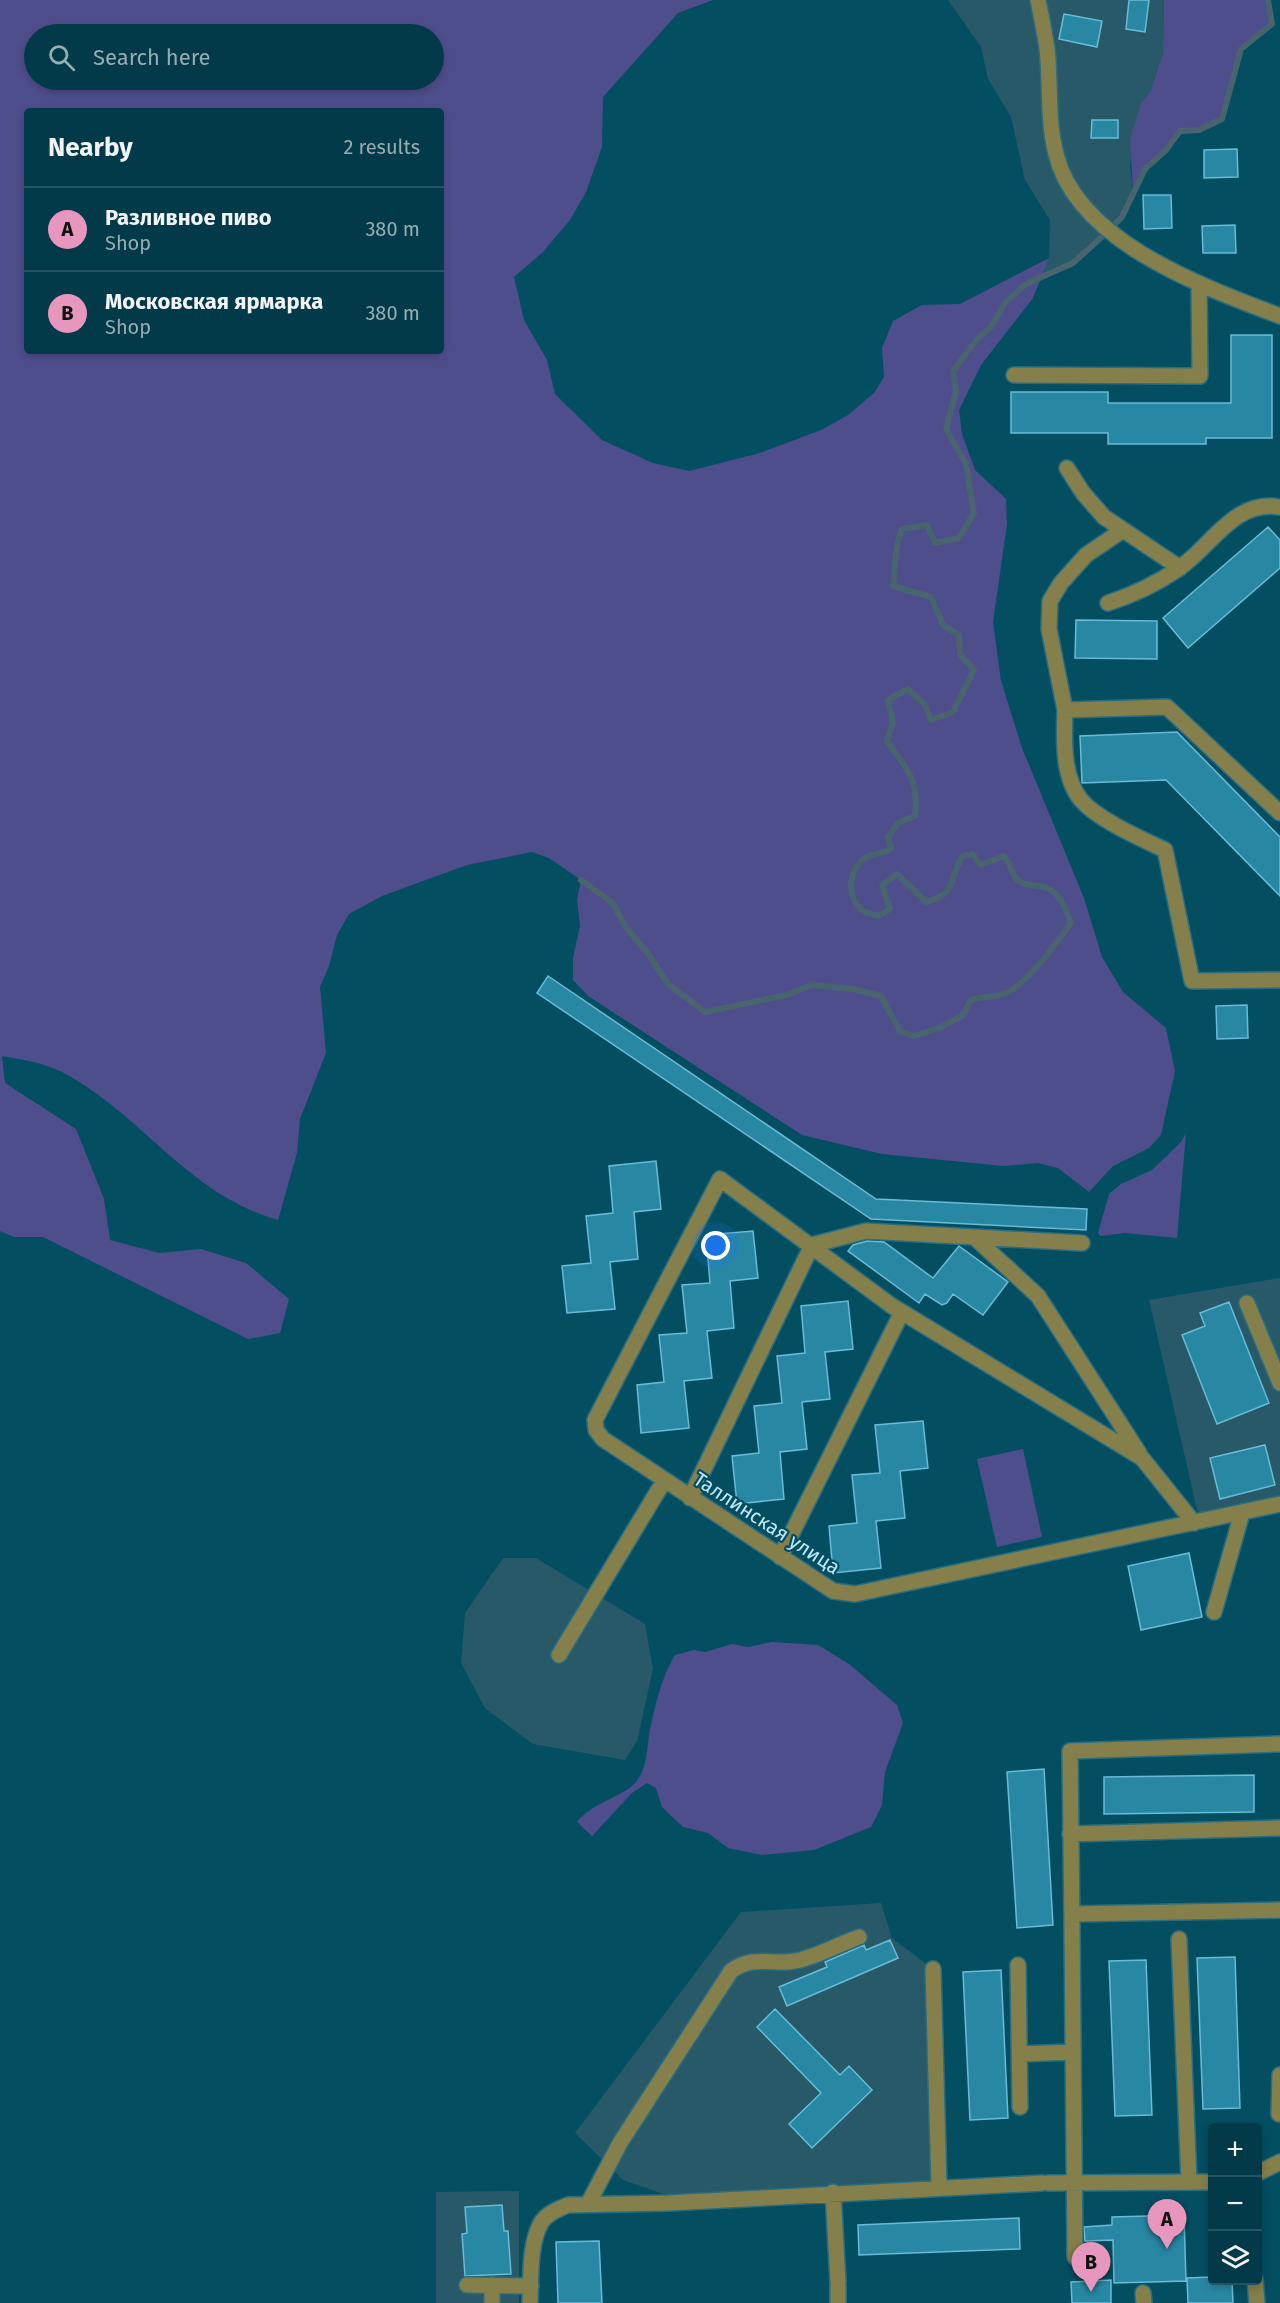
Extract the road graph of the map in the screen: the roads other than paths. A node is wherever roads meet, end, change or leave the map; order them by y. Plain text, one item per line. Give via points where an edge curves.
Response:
1 (1038, 0) edge
2 (1199, 283) junction
3 (1280, 316) edge
4 (1014, 375) dead end
5 (1067, 468) dead end
6 (1280, 507) edge
7 (1123, 530) junction
8 (1180, 568) junction
9 (1108, 603) dead end
10 (1065, 711) junction
11 (1280, 813) edge
12 (1280, 980) edge
13 (974, 1237) junction
14 (1083, 1244) dead end
15 (812, 1245) junction
16 (1247, 1303) dead end
17 (902, 1312) junction
18 (1280, 1383) edge
19 (1142, 1458) junction
20 (664, 1481) junction
21 (690, 1498) junction
22 (1280, 1504) edge
23 (1242, 1513) junction
24 (1194, 1524) junction
25 (780, 1557) junction
26 (1214, 1612) dead end
27 (559, 1656) dead end
28 (1280, 1744) edge
29 (1280, 1828) edge
30 (1070, 1834) junction
31 (1280, 1910) edge
32 (1072, 1924) junction
33 (858, 1937) dead end
34 (1179, 1939) dead end
35 (1018, 1965) dead end
36 (933, 1969) dead end
37 (1073, 2052) junction
38 (1019, 2054) junction
39 (1280, 2075) edge
40 (1020, 2107) dead end
41 (1279, 2114) edge
42 (1280, 2162) edge
43 (1262, 2171) edge
44 (1074, 2182) junction
45 (1189, 2182) junction
46 (1208, 2182) edge
47 (939, 2187) junction
48 (833, 2192) junction
49 (588, 2204) junction
50 (1075, 2257) dead end
51 (467, 2285) dead end
52 (492, 2285) junction
53 (1255, 2285) edge
54 (531, 2286) junction
55 (492, 2303) edge
56 (530, 2303) edge
57 (838, 2303) edge
58 (1257, 2303) edge

1 - 2 street via 1047,48 1056,155 1068,187 1099,224
2 - 3 street
2 - 4 street via 1200,376
5 - 7 street via 1104,517
6 - 8 street via 1264,504 1243,511
7 - 8 street
7 - 10 street via 1086,555 1050,601 1049,629
8 - 9 street via 1136,594
10 - 11 street via 1167,707
10 - 12 street via 1064,745 1071,780 1081,800 1165,850 1192,981
13 - 14 street
13 - 15 street via 866,1231
13 - 19 street via 1038,1296
15 - 17 street
15 - 20 street, Таллинская улица via 720,1179 595,1420 603,1439
15 - 21 street
16 - 18 street
17 - 19 street
17 - 25 street
19 - 24 street
20 - 21 street, Таллинская улица
20 - 27 street
21 - 25 street, Таллинская улица
22 - 23 street, Таллинская улица
23 - 24 street, Таллинская улица
23 - 26 street
24 - 25 street, Таллинская улица via 855,1594 833,1591
28 - 30 street via 1070,1751
29 - 30 street
30 - 32 street
31 - 32 street
32 - 37 street
33 - 49 street via 800,1960 753,1960 731,1971 620,2143
34 - 45 street
35 - 38 street
36 - 47 street
37 - 38 street
37 - 44 street
38 - 40 street
39 - 41 street
42 - 43 street
44 - 45 street
44 - 47 street
44 - 50 street
45 - 46 street
47 - 48 street
48 - 49 street
48 - 57 street
49 - 54 street via 568,2205 541,2222 535,2239
51 - 52 street
52 - 54 street
52 - 55 street
53 - 58 street
54 - 56 street

